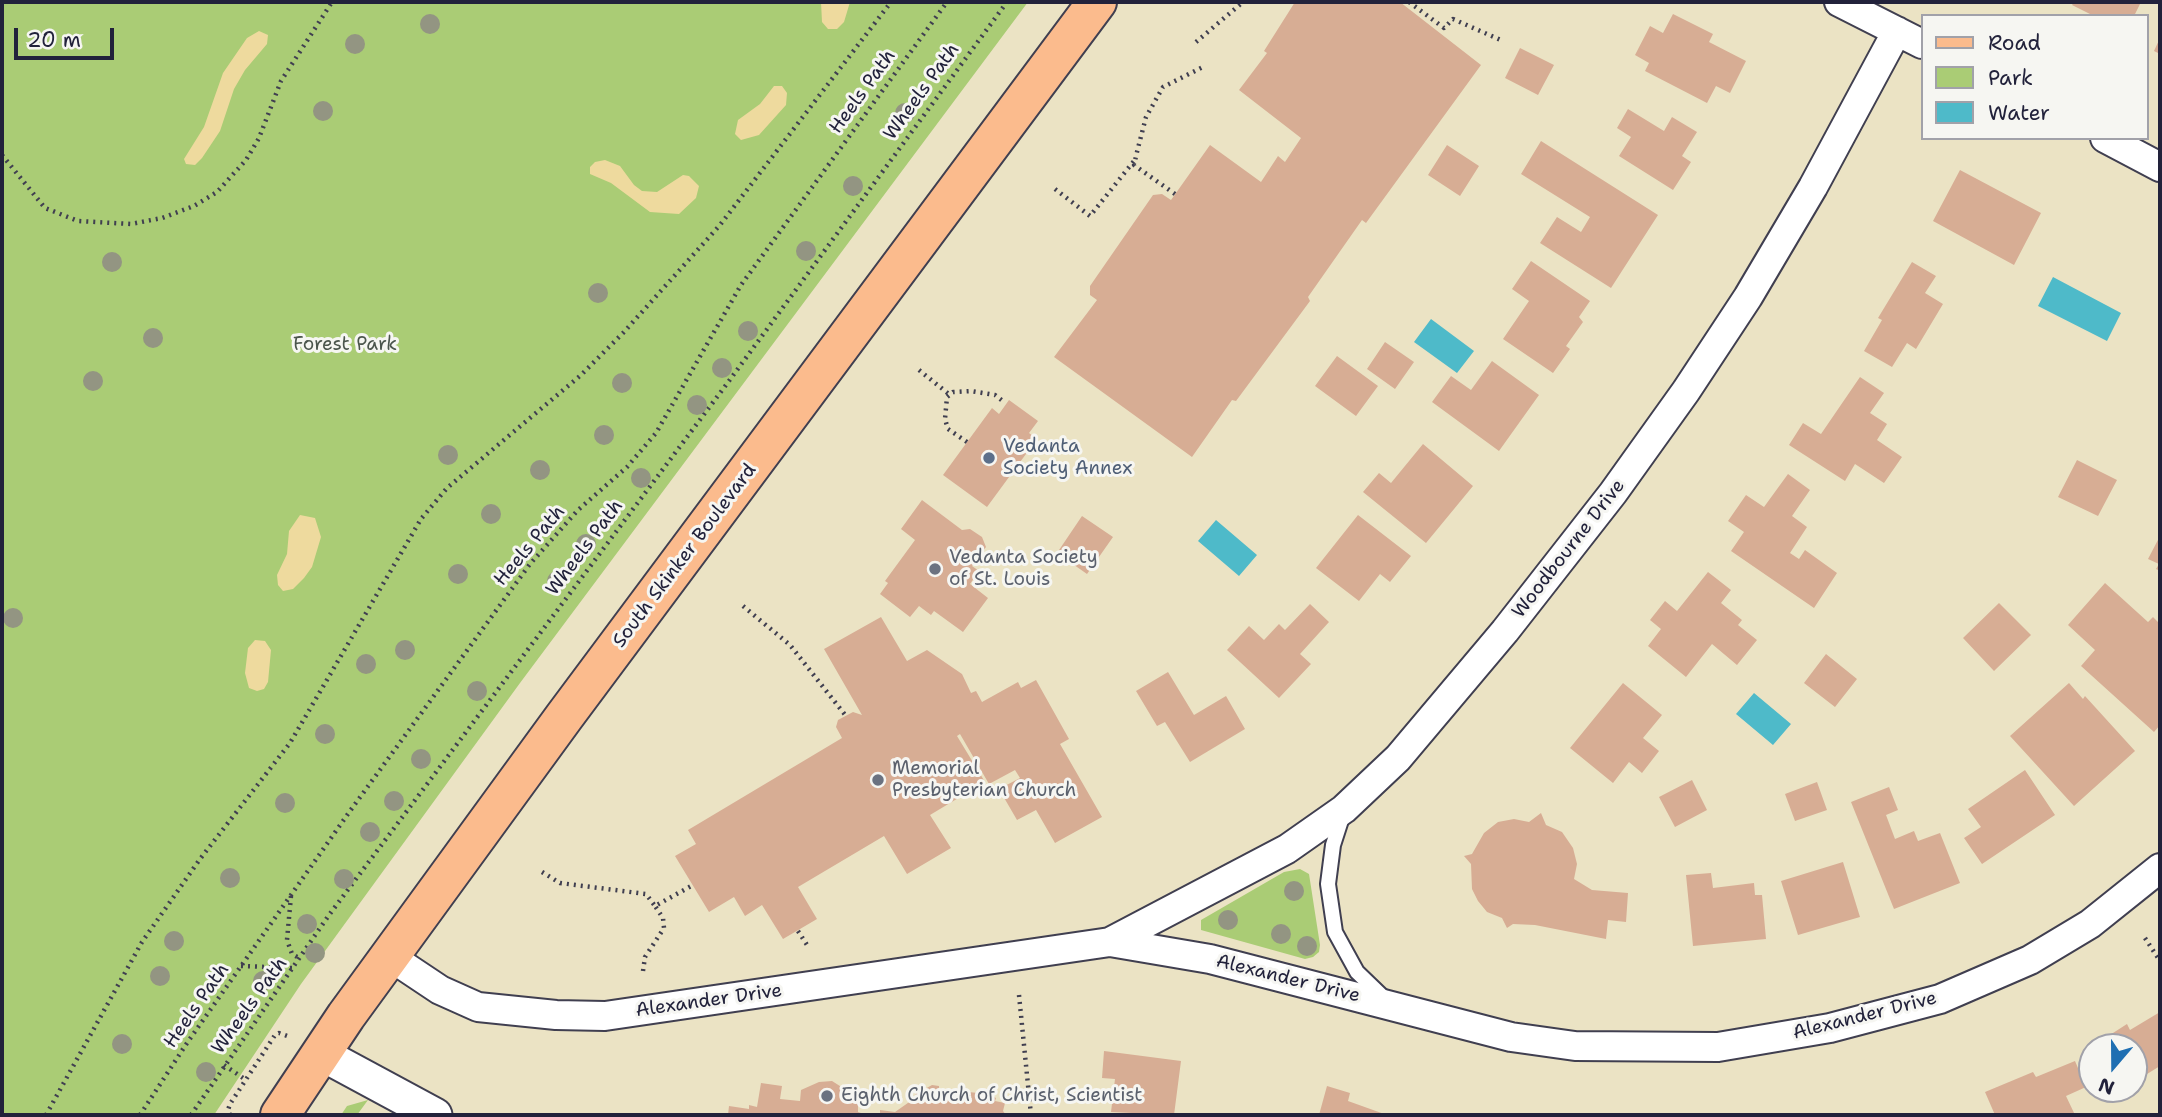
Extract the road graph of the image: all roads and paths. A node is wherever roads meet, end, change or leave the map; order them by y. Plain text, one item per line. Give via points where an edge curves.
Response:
1 (332, 2) edge
2 (891, 2) edge
3 (947, 2) edge
4 (1007, 2) edge
5 (1097, 2) edge
6 (1243, 2) edge
7 (1409, 2) edge
8 (1839, 2) edge
9 (1897, 31) junction
10 (1503, 41) dead end
11 (1196, 42) dead end
12 (1920, 43) edge
13 (1205, 66) dead end
14 (2109, 140) edge
15 (2, 155) edge
16 (1136, 159) junction
17 (2160, 167) edge
18 (1055, 189) dead end
19 (1175, 194) dead end
20 (919, 370) dead end
21 (950, 395) junction
22 (1004, 402) dead end
23 (967, 442) dead end
24 (743, 606) dead end
25 (846, 716) dead end
26 (1344, 809) junction
27 (2160, 868) edge
28 (542, 872) dead end
29 (693, 885) dead end
30 (291, 894) junction
31 (655, 906) junction
32 (798, 931) dead end
33 (2145, 938) dead end
34 (1110, 942) junction
35 (809, 948) dead end
36 (389, 956) junction
37 (301, 959) junction
38 (2160, 961) edge
39 (241, 966) junction
40 (294, 968) junction
41 (643, 971) dead end
42 (1019, 995) dead end
43 (1393, 1006) junction
44 (283, 1034) dead end
45 (320, 1053) junction
46 (224, 1065) junction
47 (246, 1080) junction
48 (46, 1115) edge
49 (141, 1115) edge
50 (191, 1115) edge
51 (230, 1115) edge
52 (280, 1115) edge
53 (435, 1115) edge
54 (1031, 1115) edge

1 - 15 path via 281,81 246,160 217,192 194,206 131,224 78,221 45,208
2 - 48 path via 756,179 671,281 582,375 447,488 421,519 290,743 142,943
3 - 30 path, Heels Path via 741,285 656,433 530,564
4 - 37 path, Wheels Path via 374,854
5 - 36 main road, South Skinker Boulevard
6 - 11 path
7 - 10 path via 1444,28 1453,19
8 - 9 street
9 - 12 street
9 - 26 street, Woodbourne Drive via 1748,297 1650,442 1505,631 1398,758
13 - 16 path via 1163,87 1146,117
14 - 17 street
16 - 18 path via 1090,216
16 - 19 path via 1134,166
20 - 21 path
21 - 22 path via 971,391 995,395
21 - 23 path via 945,406 948,429
24 - 25 path via 790,645
26 - 34 street, Woodbourne Drive via 1287,849
26 - 43 lane via 1328,884 1335,932 1357,972
27 - 43 street, Alexander Drive via 2090,924 2030,960 1940,999 1830,1028 1718,1047 1575,1046 1511,1037
28 - 31 path via 560,883 646,894
29 - 31 path
30 - 37 path via 286,940 292,954
30 - 39 path, Heels Path
31 - 41 path via 664,928 645,957
32 - 35 path
33 - 38 path
34 - 36 street, Alexander Drive via 606,1016 478,1007 440,990
34 - 43 street, Alexander Drive via 1210,959
36 - 45 main road, South Skinker Boulevard
37 - 40 path, Wheels Path
39 - 40 path
39 - 49 path, Heels Path
40 - 46 path, Wheels Path
42 - 54 path
44 - 47 path via 275,1035
45 - 52 main road, South Skinker Boulevard
45 - 53 street
46 - 47 path
46 - 50 path, Wheels Path
47 - 51 path via 228,1110

